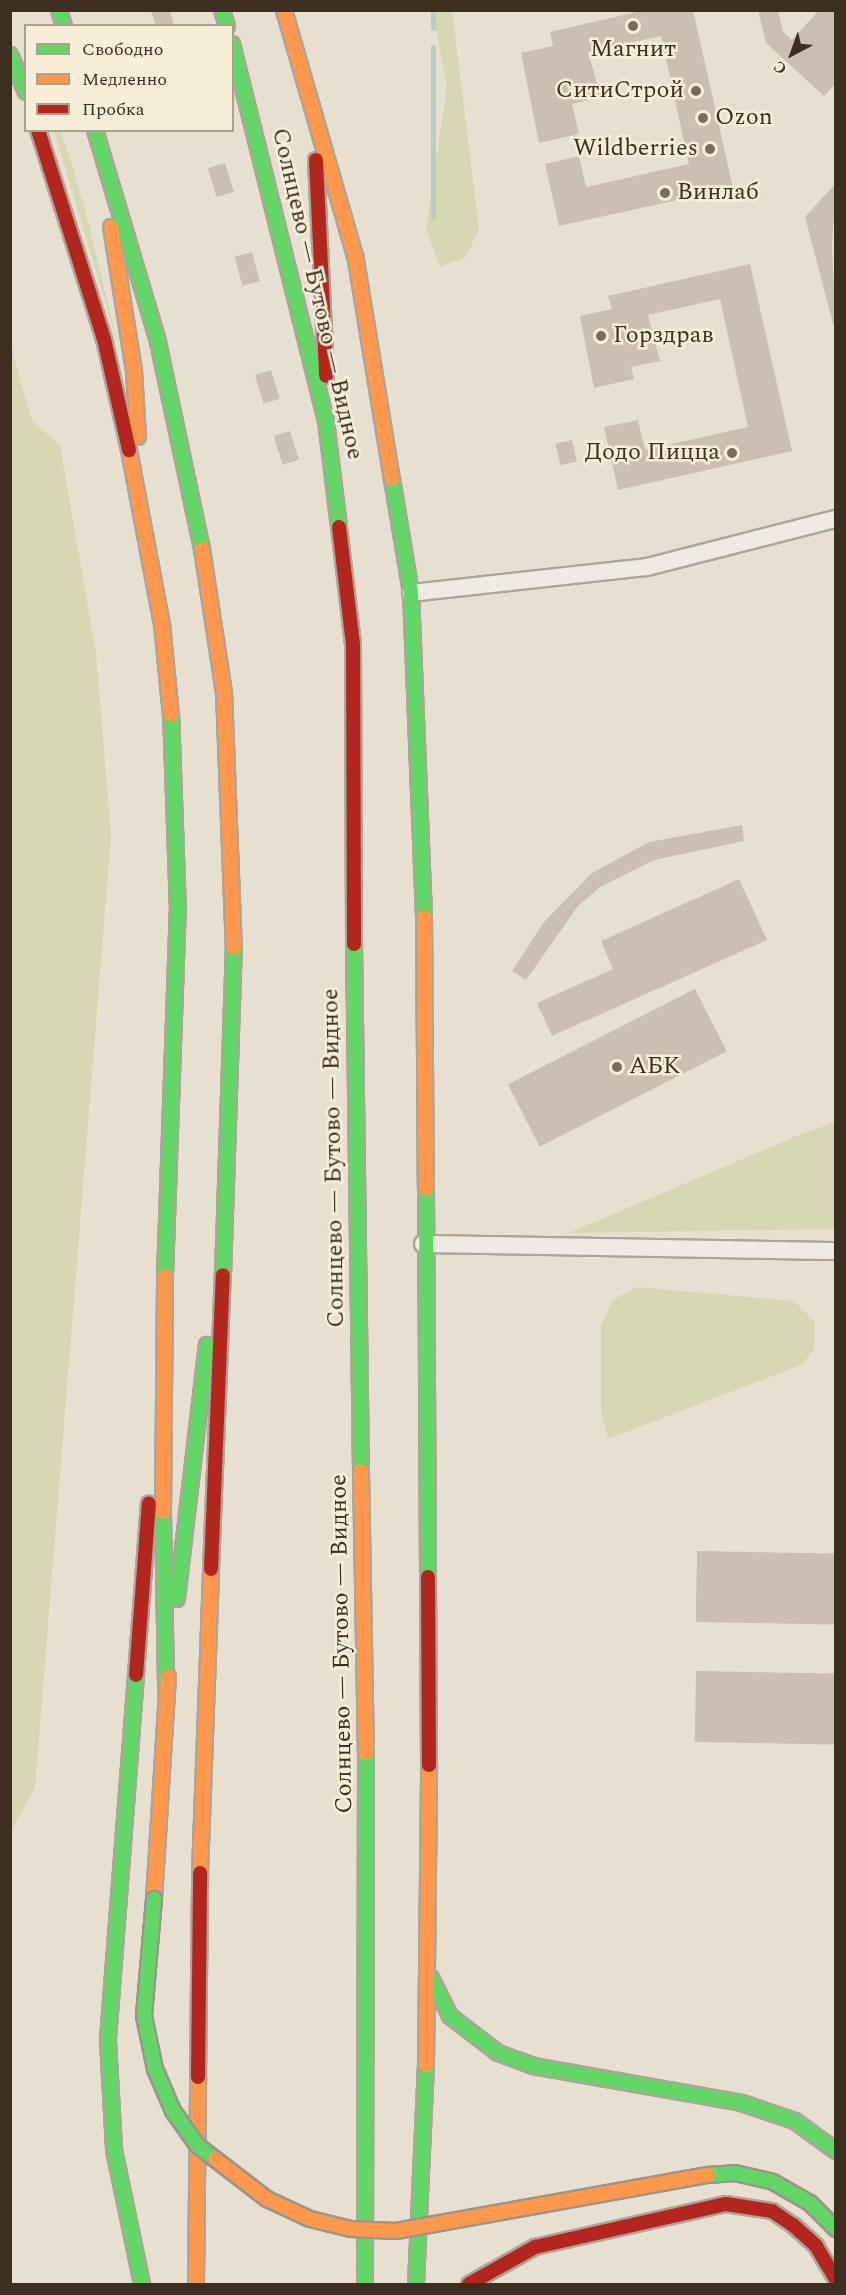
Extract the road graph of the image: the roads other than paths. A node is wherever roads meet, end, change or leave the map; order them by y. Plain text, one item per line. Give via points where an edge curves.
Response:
1 (284, 10) edge
2 (234, 52) edge
3 (10, 55) edge
4 (24, 87) edge
5 (312, 113) junction
6 (39, 132) edge
7 (94, 132) edge
8 (95, 132) edge
9 (326, 421) junction
10 (142, 508) junction
11 (836, 519) edge
12 (411, 593) junction
13 (229, 1158) junction
14 (423, 1244) junction
15 (836, 1251) edge
16 (161, 1375) junction
17 (166, 1691) junction
18 (430, 1977) junction
19 (836, 2151) edge
20 (836, 2229) edge
21 (836, 2279) edge
22 (142, 2284) edge
23 (196, 2284) edge
24 (365, 2284) edge
25 (416, 2284) edge
26 (469, 2284) edge

1 - 5 main road
2 - 9 main road, Солнцево — Бутово — Видное
3 - 4 main road
5 - 9 main road via 326,302
5 - 12 main road via 356,260
6 - 10 main road via 104,339
7 - 10 main road via 134,371
8 - 13 main road via 174,402 224,692 236,888
9 - 24 main road, Солнцево — Бутово — Видное via 353,645 353,1051 369,1939
10 - 16 main road via 162,624 176,762 178,912
11 - 12 street via 647,567
12 - 14 main road via 424,852
13 - 17 main road
13 - 23 main road via 200,1858
14 - 15 street
14 - 18 main road
16 - 17 main road
16 - 22 main road via 108,2041 114,2150
17 - 20 main road, bridge via 144,2016 155,2069 173,2111 197,2145 267,2199 310,2219 351,2229 396,2230 701,2175 735,2173 773,2182 810,2203
18 - 19 main road via 450,2016 498,2054 533,2066 742,2103 795,2121
18 - 25 main road
21 - 26 main road via 816,2246 793,2225 772,2211 726,2204 535,2247

